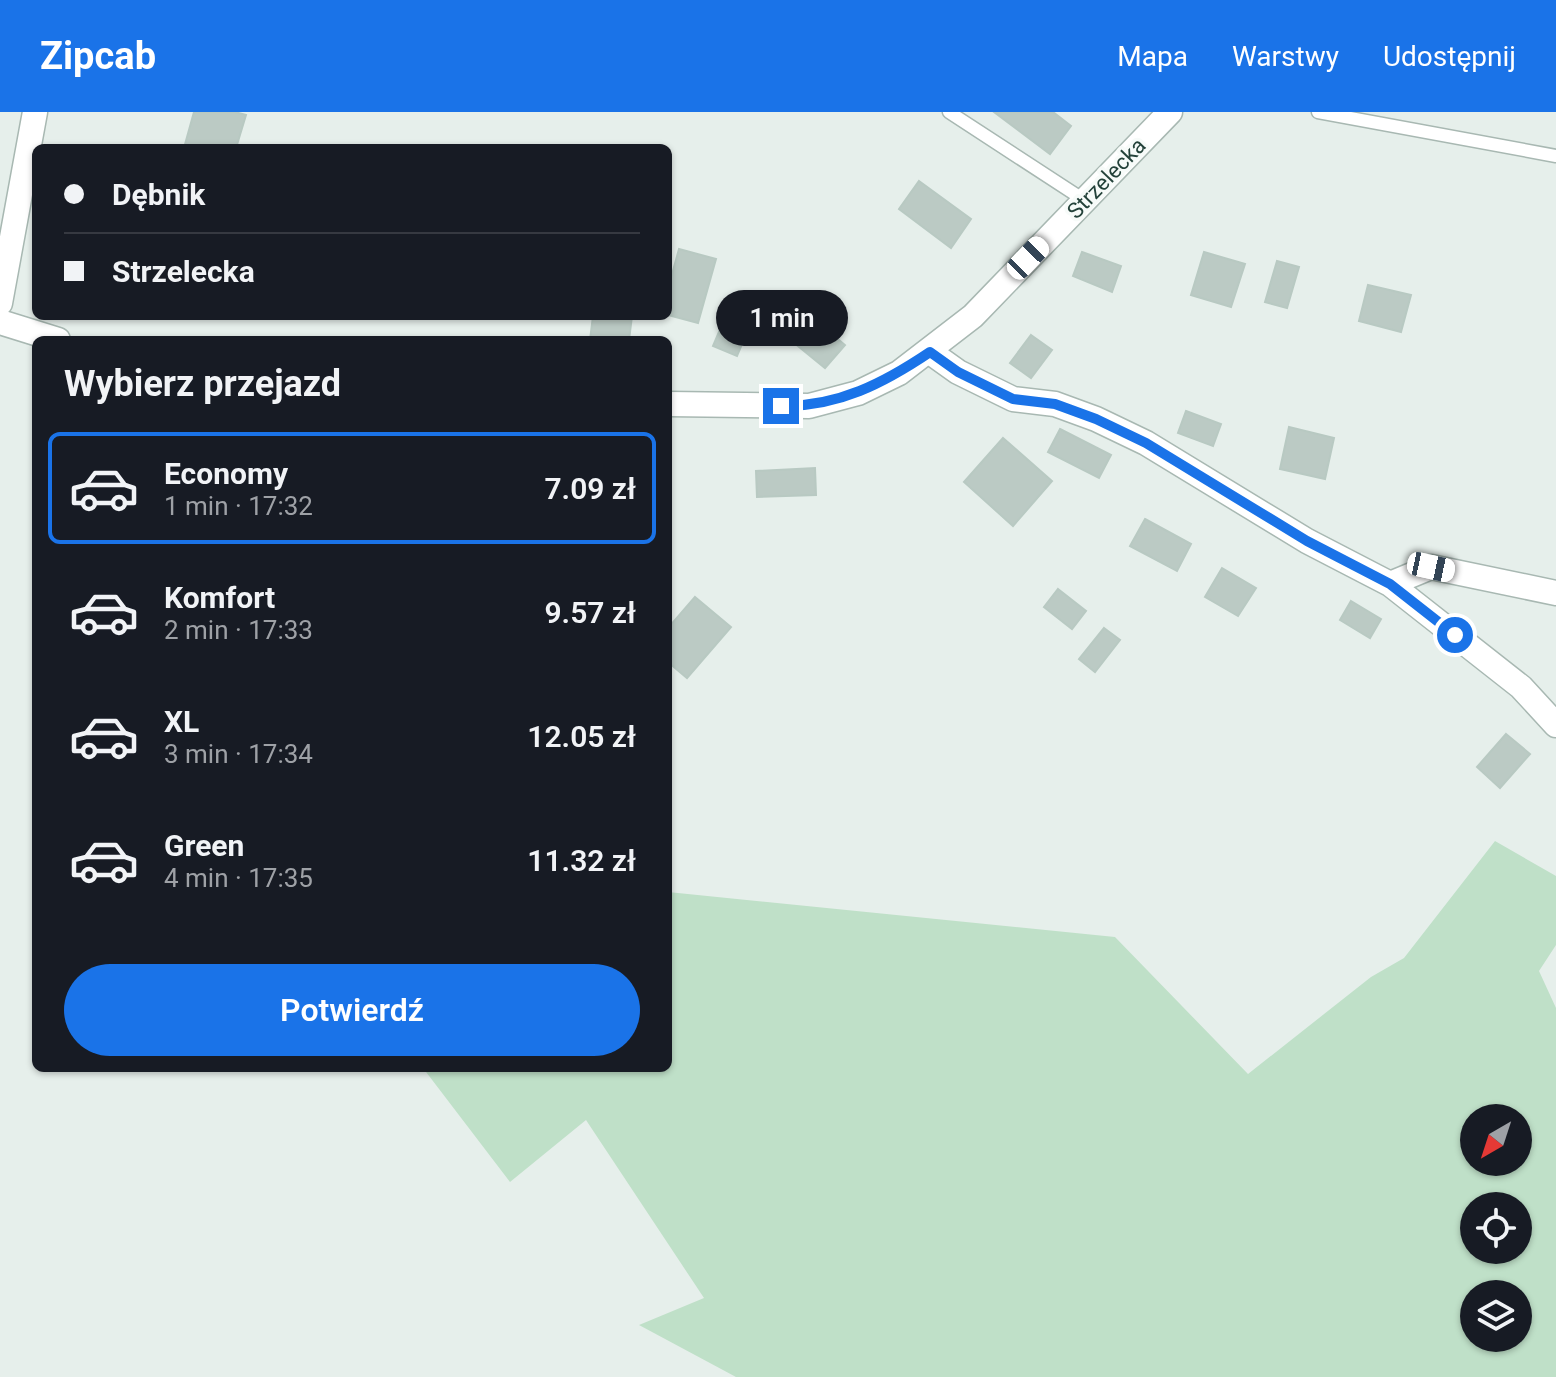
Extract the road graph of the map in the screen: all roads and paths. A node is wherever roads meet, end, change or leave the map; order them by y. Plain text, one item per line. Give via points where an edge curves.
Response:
1 (35, 112) edge
2 (949, 112) edge
3 (1170, 112) edge
4 (1318, 112) edge
5 (1556, 156) edge
6 (1084, 200) junction
7 (0, 303) edge
8 (0, 322) edge
9 (45, 336) edge
10 (930, 352) junction
11 (672, 404) edge
12 (1390, 584) junction
13 (1556, 593) edge
14 (1556, 725) edge

1 - 7 street
2 - 6 lane
3 - 6 street, Strzelecka
4 - 5 lane
6 - 10 street, Strzelecka via 973,316
8 - 9 street
10 - 11 street, Strzelecka via 858,393 809,406
10 - 12 street via 1013,399 1055,404 1146,443 1307,541
12 - 13 street via 1431,567
12 - 14 street via 1521,687

